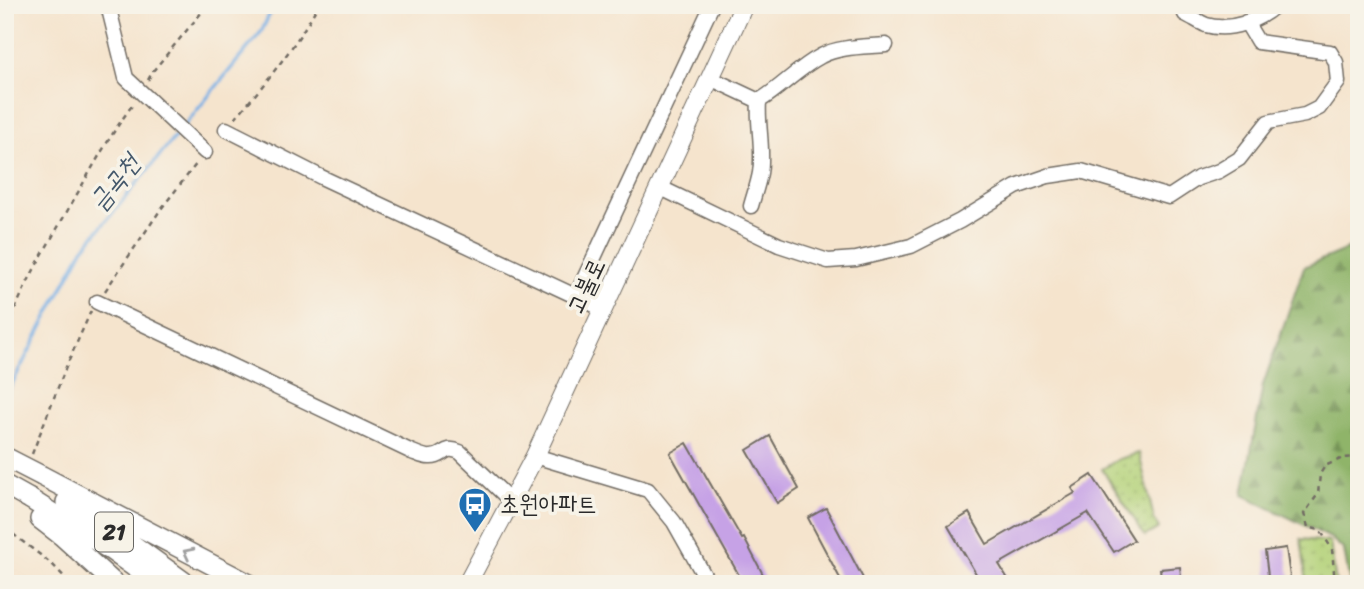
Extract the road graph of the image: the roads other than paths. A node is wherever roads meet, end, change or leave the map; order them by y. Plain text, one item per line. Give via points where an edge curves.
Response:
1 (108, 5) edge
2 (712, 5) edge
3 (744, 5) edge
4 (1276, 5) edge
5 (1185, 14) dead end
6 (1246, 22) junction
7 (886, 45) dead end
8 (710, 78) junction
9 (759, 101) junction
10 (226, 129) road end
11 (205, 152) road end
12 (659, 187) junction
13 (751, 206) dead end
14 (576, 296) junction
15 (97, 302) road end
16 (603, 309) junction
17 (535, 456) junction
18 (5, 457) edge
19 (5, 464) edge
20 (5, 485) edge
21 (33, 491) junction
22 (5, 494) edge
23 (511, 501) junction
24 (115, 584) edge
25 (158, 584) edge
26 (187, 584) edge
27 (248, 584) edge
28 (467, 584) edge
29 (709, 584) edge

1 - 11 street via 126,78
2 - 14 street
3 - 8 main road, 고불로
4 - 6 street
5 - 6 street via 1207,25 1232,28
6 - 12 street via 1258,42 1331,52 1338,82 1319,108 1268,122 1239,159 1168,197 1081,171 1048,176 1016,187 911,246 828,261 779,246
7 - 9 street via 823,54
8 - 9 street
8 - 12 main road, 고불로
9 - 13 street via 760,174
10 - 14 street
12 - 16 main road, 고불로
14 - 16 street
15 - 23 street via 412,452 428,458 446,449 460,452
16 - 17 main road, 고불로
17 - 23 main road, 고불로
17 - 29 street via 648,490 674,522
18 - 21 highway, bridge
19 - 21 highway, 21
20 - 21 highway, 21, bridge
21 - 22 highway
21 - 24 highway via 62,536
21 - 25 highway, 21
21 - 26 highway, 21 via 122,537
27 -> 21 highway
23 - 28 main road, 고불로

